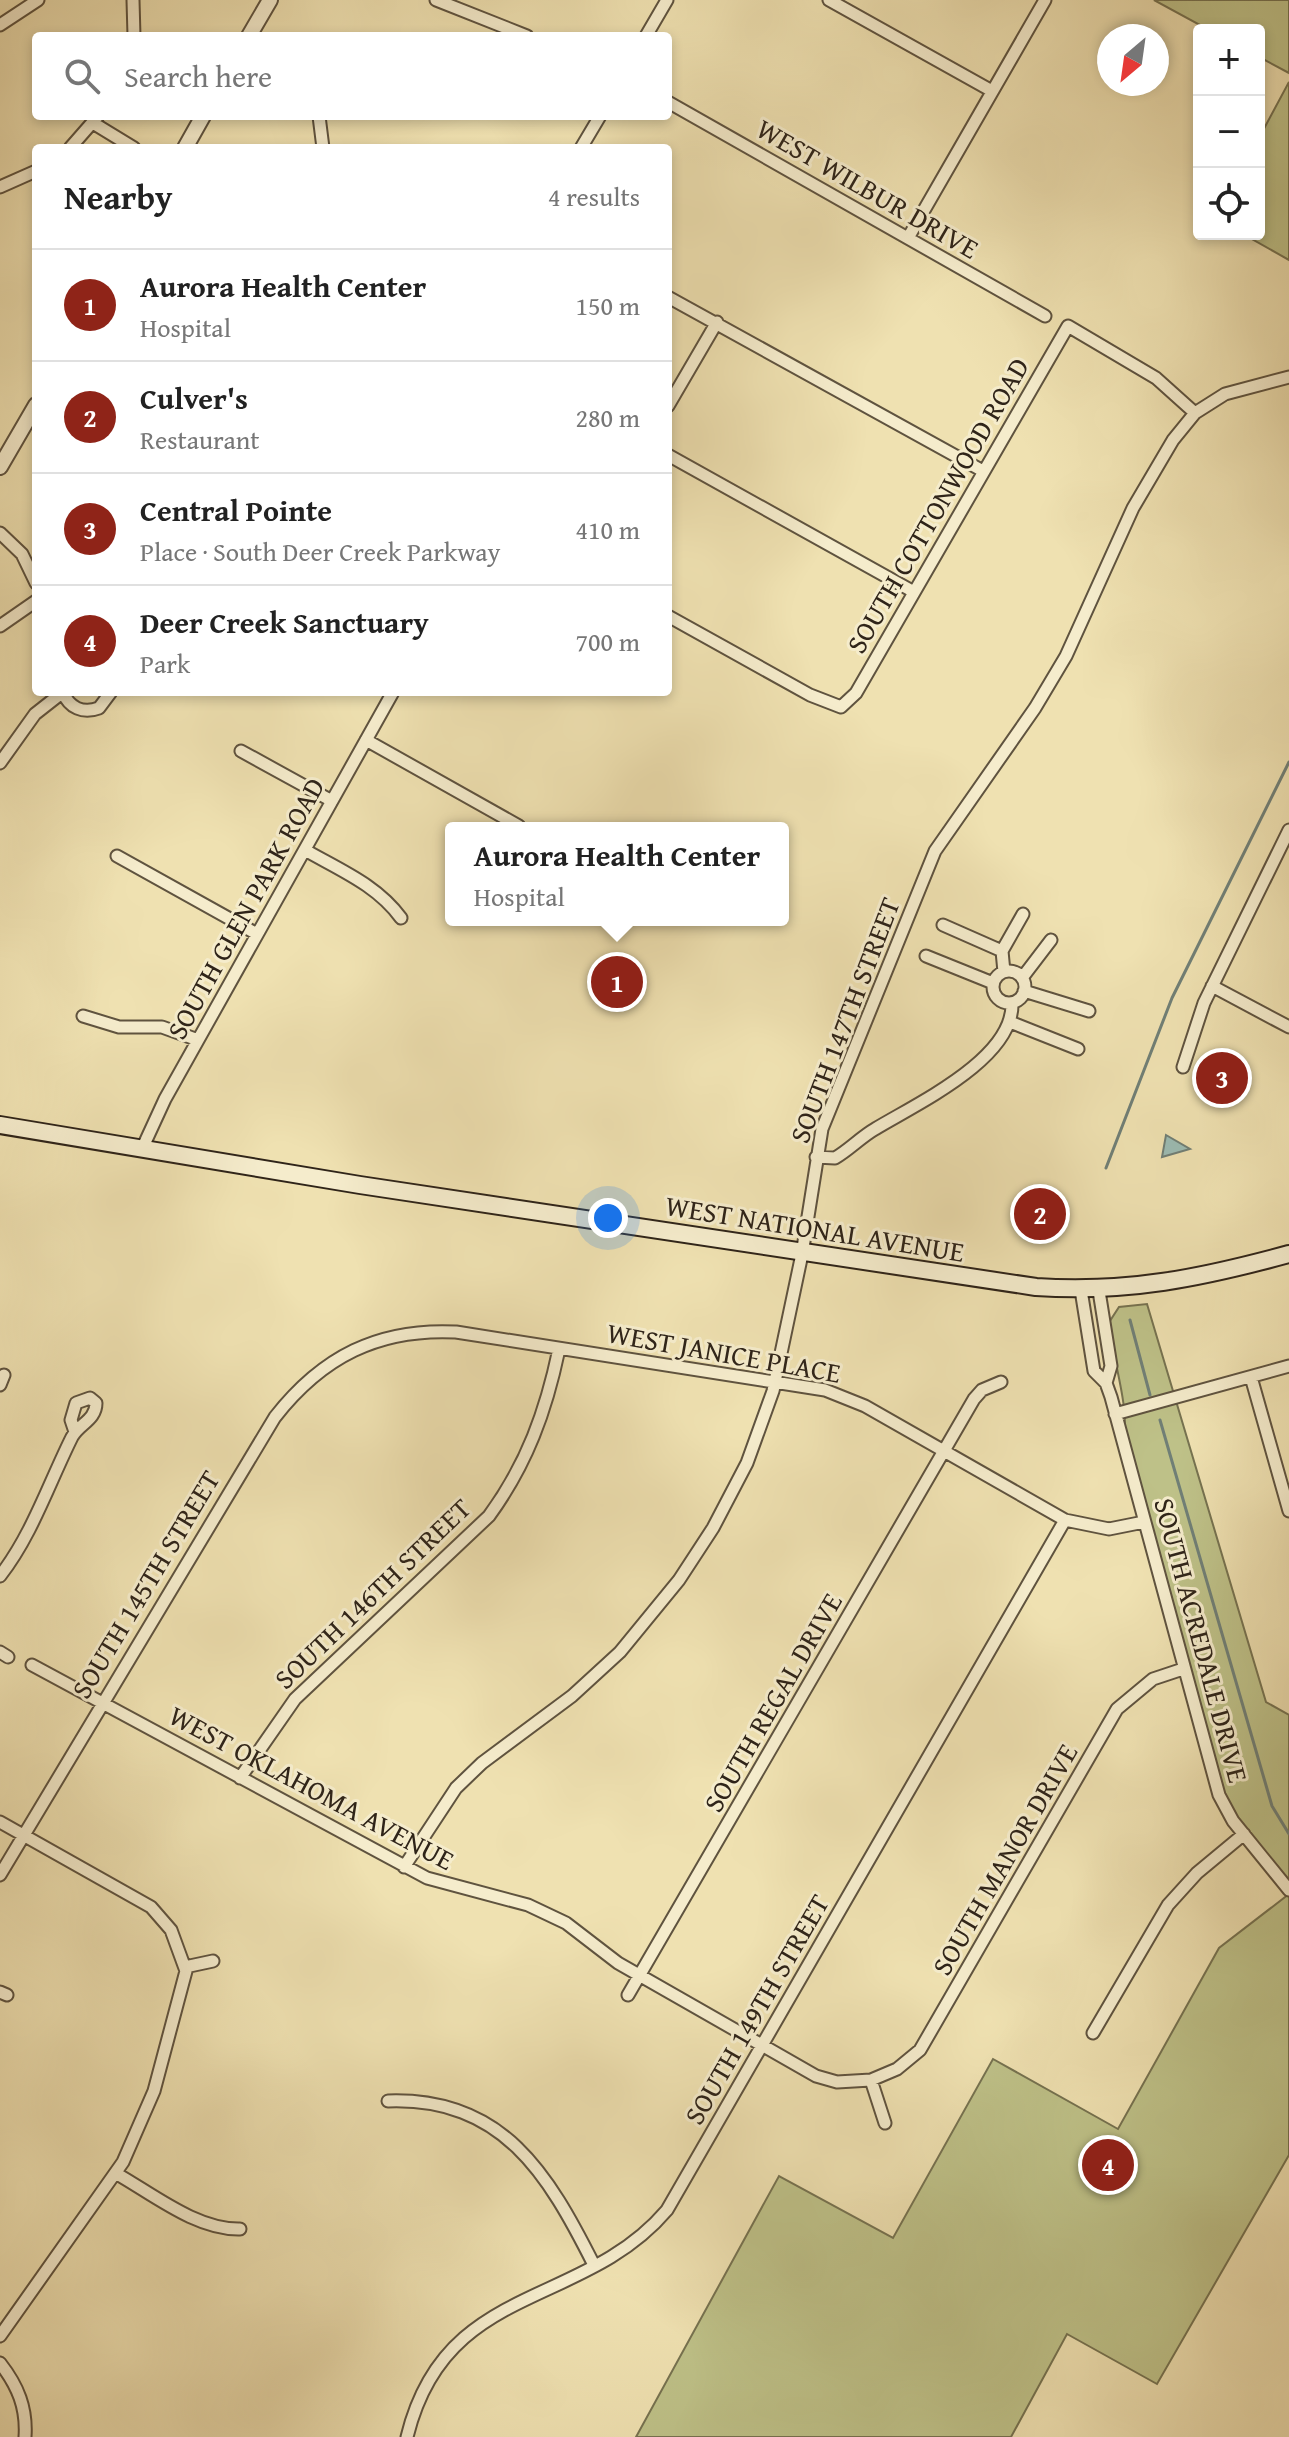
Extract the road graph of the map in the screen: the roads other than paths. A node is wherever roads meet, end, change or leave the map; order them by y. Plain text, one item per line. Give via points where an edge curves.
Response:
1 (38, 0) edge
2 (133, 0) edge
3 (270, 0) edge
4 (436, 0) edge
5 (667, 0) edge
6 (829, 0) edge
7 (1045, 0) edge
8 (0, 25) edge
9 (134, 32) edge
10 (251, 32) edge
11 (517, 32) edge
12 (648, 32) edge
13 (992, 91) junction
14 (672, 104) edge
15 (95, 120) edge
16 (97, 120) edge
17 (201, 120) edge
18 (320, 120) edge
19 (598, 120) edge
20 (74, 144) edge
21 (129, 144) edge
22 (187, 144) edge
23 (322, 144) edge
24 (583, 144) edge
25 (32, 173) edge
26 (0, 187) edge
27 (908, 238) junction
28 (672, 299) edge
29 (1045, 316) dead end
30 (717, 322) junction
31 (1289, 377) edge
32 (672, 399) edge
33 (32, 412) edge
34 (1195, 413) junction
35 (672, 457) edge
36 (0, 467) edge
37 (983, 471) junction
38 (0, 533) edge
39 (32, 575) edge
40 (914, 592) junction
41 (32, 604) edge
42 (672, 618) edge
43 (0, 626) edge
44 (58, 696) edge
45 (65, 696) edge
46 (108, 696) edge
47 (391, 696) edge
48 (366, 740) junction
49 (241, 751) dead end
50 (0, 763) edge
51 (332, 801) junction
52 (512, 822) edge
53 (1289, 830) edge
54 (305, 850) junction
55 (117, 856) dead end
56 (1023, 914) dead end
57 (401, 918) dead end
58 (943, 925) dead end
59 (257, 934) junction
60 (1051, 940) dead end
61 (1002, 951) junction
62 (926, 956) dead end
63 (1004, 972) junction
64 (993, 983) junction
65 (1023, 985) junction
66 (1212, 986) junction
67 (1012, 1003) junction
68 (1089, 1011) dead end
69 (83, 1016) dead end
70 (1010, 1022) junction
71 (1289, 1027) edge
72 (198, 1040) junction
73 (1078, 1049) dead end
74 (1183, 1067) dead end
75 (0, 1125) edge
76 (142, 1149) junction
77 (816, 1157) junction
78 (802, 1254) junction
79 (1289, 1254) edge
80 (1081, 1290) junction
81 (1099, 1291) junction
82 (362, 1344) joint
83 (559, 1349) junction
84 (1289, 1366) edge
85 (1251, 1377) junction
86 (775, 1380) junction
87 (1001, 1382) dead end
88 (1106, 1383) junction
89 (1115, 1414) junction
90 (75, 1432) dead end
91 (944, 1450) junction
92 (1289, 1511) edge
93 (1065, 1520) junction
94 (1144, 1522) junction
95 (0, 1576) edge
96 (32, 1665) dead end
97 (1183, 1669) junction
98 (101, 1703) junction
99 (240, 1778) junction
100 (0, 1822) edge
101 (1244, 1834) junction
102 (26, 1836) junction
103 (404, 1867) junction
104 (0, 1875) edge
105 (1289, 1890) edge
106 (213, 1961) dead end
107 (185, 1967) junction
108 (641, 1976) junction
109 (628, 1995) dead end
110 (1093, 2033) dead end
111 (762, 2047) junction
112 (871, 2080) junction
113 (388, 2101) dead end
114 (885, 2123) dead end
115 (117, 2174) junction
116 (240, 2229) dead end
117 (594, 2265) junction
118 (0, 2336) edge
119 (0, 2363) edge
120 (25, 2437) edge
121 (407, 2437) edge

1 - 8 street
2 - 9 street
3 - 10 street
4 - 11 street
5 - 12 street
6 - 13 street
7 - 13 street
13 - 27 street
14 - 27 street, WEST WILBUR DRIVE
15 - 20 street
16 - 21 street
17 - 22 street
18 - 23 street
19 - 24 street
25 - 26 street
27 - 29 street, WEST WILBUR DRIVE
28 - 30 street
30 - 32 street
30 - 37 street
31 - 34 street via 1225,394
33 - 36 street
34 - 37 street, SOUTH COTTONWOOD ROAD via 1156,378 1068,326
34 - 77 street, SOUTH 147TH STREET via 1133,508 1066,656 935,851 822,1129
35 - 40 street
37 - 40 street, SOUTH COTTONWOOD ROAD
38 - 39 street via 22,554
40 - 42 street, SOUTH COTTONWOOD ROAD via 856,693 844,706 835,707
41 - 43 street
44 - 50 street via 35,714
45 - 46 street via 83,711 99,708
47 - 48 street, SOUTH GLEN PARK ROAD
48 - 51 street, SOUTH GLEN PARK ROAD
48 - 52 street
49 - 51 street
51 - 54 street, SOUTH GLEN PARK ROAD
53 - 66 street
54 - 57 street via 371,887
54 - 59 street, SOUTH GLEN PARK ROAD
55 - 59 street
56 - 61 street
58 - 61 street
59 - 72 street, SOUTH GLEN PARK ROAD
60 - 65 street
61 - 63 street
62 - 64 street
63 - 64 street
63 - 65 street via 1014,972
64 - 67 street via 997,998
65 - 67 street via 1021,998
65 - 68 street
66 - 71 street
66 - 74 street
67 - 70 street
69 - 72 street via 119,1027 162,1027
70 - 73 street
70 - 77 street via 983,1057 952,1083 835,1158
72 - 76 street, SOUTH GLEN PARK ROAD
75 - 76 main road, WEST NATIONAL AVENUE
76 - 78 main road, WEST NATIONAL AVENUE
77 - 78 street, SOUTH 147TH STREET
78 - 80 main road, WEST NATIONAL AVENUE
78 - 86 street, SOUTH 147TH STREET
79 - 81 main road, WEST NATIONAL AVENUE via 1185,1281
80 - 81 main road, WEST NATIONAL AVENUE
80 - 88 street, SOUTH ACREDALE DRIVE via 1094,1371
81 - 88 street, SOUTH ACREDALE DRIVE via 1111,1366
82 - 83 street, WEST JANICE PLACE via 437,1331
82 - 98 street, SOUTH 145TH STREET via 323,1367 275,1417
83 - 86 street, WEST JANICE PLACE
83 - 99 street, SOUTH 146TH STREET via 537,1432 495,1507 460,1547 295,1699
84 - 85 street
85 - 89 street
85 - 92 street
86 - 91 street, WEST JANICE PLACE via 848,1398
86 - 103 street, SOUTH 147TH STREET via 747,1463 679,1580 606,1665 456,1788
87 - 91 street, SOUTH REGAL DRIVE via 979,1392
88 - 89 street, SOUTH ACREDALE DRIVE
89 - 94 street, SOUTH ACREDALE DRIVE
90 - 95 street
91 - 93 street, WEST JANICE PLACE
91 - 108 street, SOUTH REGAL DRIVE
93 - 94 street, WEST JANICE PLACE via 1109,1529
93 - 111 street, SOUTH 149TH STREET
94 - 97 street, SOUTH ACREDALE DRIVE
96 - 98 street, WEST OKLAHOMA AVENUE
97 - 101 street, SOUTH ACREDALE DRIVE via 1219,1795
97 - 112 street, SOUTH MANOR DRIVE via 1153,1679 1117,1709 928,2039 897,2069
98 - 99 street, WEST OKLAHOMA AVENUE
98 - 102 street, SOUTH 145TH STREET
99 - 103 street, WEST OKLAHOMA AVENUE
100 - 102 street
101 - 105 street, SOUTH ACREDALE DRIVE
101 - 110 street via 1173,1898
102 - 104 street, SOUTH 145TH STREET
102 - 107 street via 151,1907 171,1930
103 - 108 street, WEST OKLAHOMA AVENUE via 448,1886 543,1911
106 - 107 street
107 - 115 street via 154,2091
108 - 109 street, SOUTH REGAL DRIVE
108 - 111 street, WEST OKLAHOMA AVENUE
111 - 112 street, WEST OKLAHOMA AVENUE via 826,2080
111 - 117 street, SOUTH 149TH STREET via 667,2210 640,2238
112 - 114 street
113 - 117 street via 414,2100 456,2109 509,2138 547,2178
115 - 116 street via 201,2221
115 - 118 street
117 - 121 street, SOUTH 149TH STREET via 489,2316 464,2335 424,2386
119 - 120 street via 19,2392

